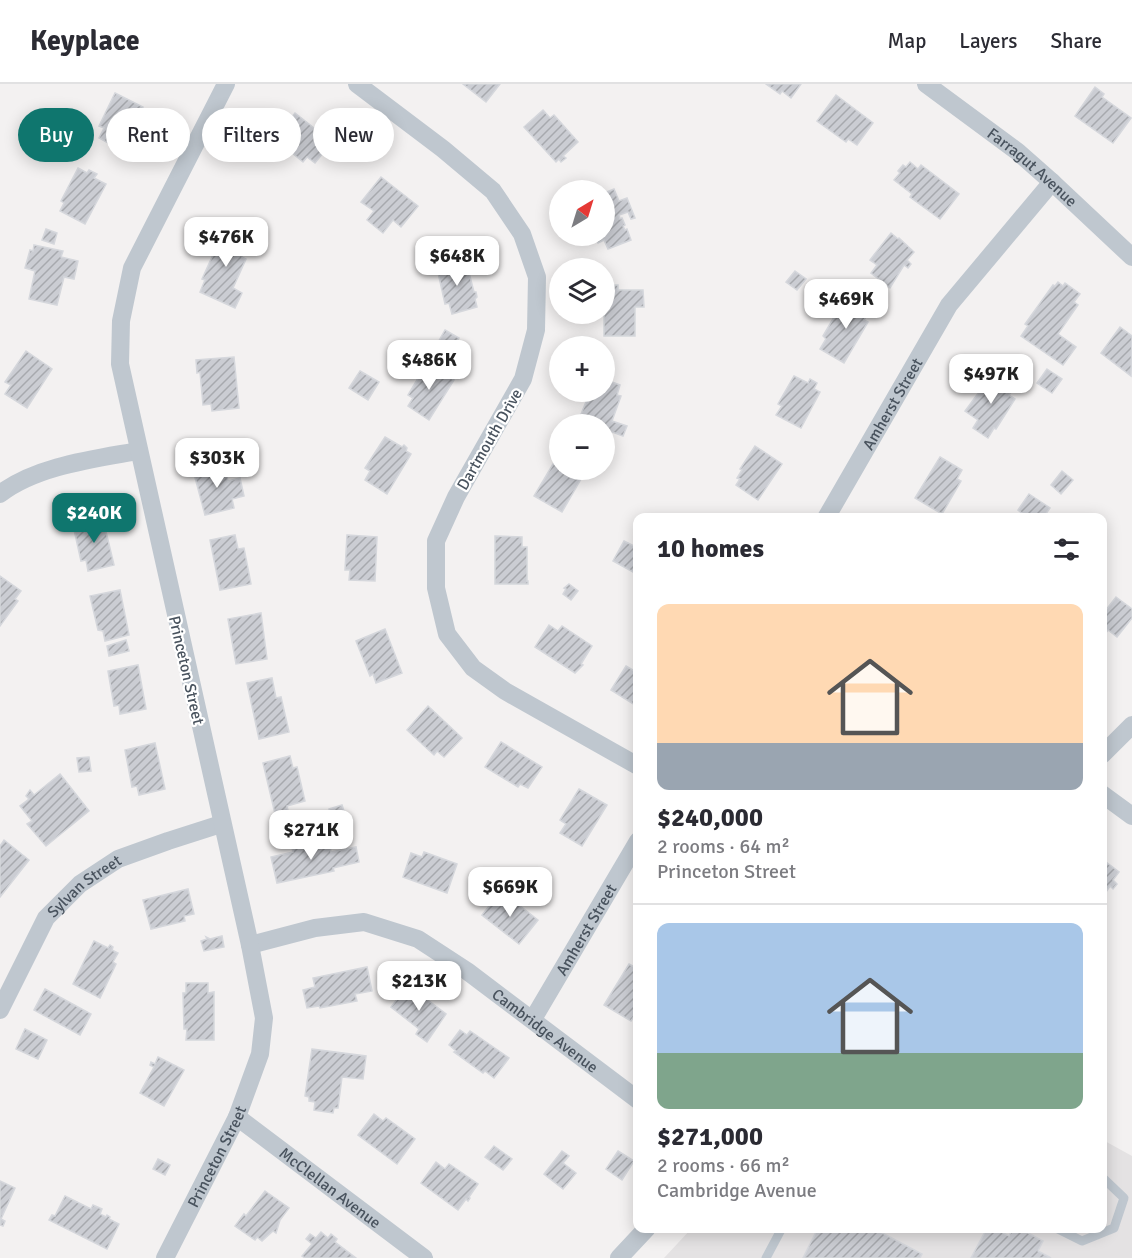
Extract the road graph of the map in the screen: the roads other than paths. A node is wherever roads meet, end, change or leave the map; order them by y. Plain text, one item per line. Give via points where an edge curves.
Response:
1 (226, 84) edge
2 (357, 84) edge
3 (926, 84) edge
4 (1052, 182) junction
5 (1132, 257) edge
6 (138, 451) junction
7 (0, 495) edge
8 (829, 513) edge
9 (1132, 725) edge
10 (1107, 750) edge
11 (633, 763) edge
12 (1107, 798) edge
13 (1132, 816) edge
14 (221, 824) junction
15 (633, 849) edge
16 (250, 945) junction
17 (0, 1010) edge
18 (533, 1019) junction
19 (633, 1096) edge
20 (237, 1117) junction
21 (1107, 1183) edge
22 (1107, 1231) edge
23 (642, 1233) edge
24 (779, 1233) edge
25 (1066, 1233) edge
26 (1102, 1233) edge
27 (165, 1258) edge
28 (424, 1258) edge
29 (619, 1258) edge
30 (766, 1258) edge

1 - 6 street, Princeton Street via 132,268 121,321 120,364
2 - 11 street, Dartmouth Drive via 493,191 522,234 537,277 536,330 523,379 456,497 436,542 435,588 447,634 472,668 505,691
3 - 4 street, Farragut Avenue
4 - 5 street, Farragut Avenue
4 - 8 street, Amherst Street via 949,306
6 - 7 street via 74,462 14,483
6 - 14 street, Princeton Street
9 - 10 street
12 - 13 street
14 - 16 street, Princeton Street
14 - 17 street, Sylvan Street via 118,859 80,884 46,918
15 - 18 street, Amherst Street
16 - 18 street, Cambridge Avenue via 315,928 364,922 417,939
16 - 20 street, Princeton Street via 264,1018 260,1054
18 - 19 street, Cambridge Avenue
20 - 27 street, Princeton Street
20 - 28 street, McClellan Avenue
21 - 22 lane via 1124,1198 1114,1228
23 - 29 street
24 - 30 lane
25 - 26 lane via 1082,1241

